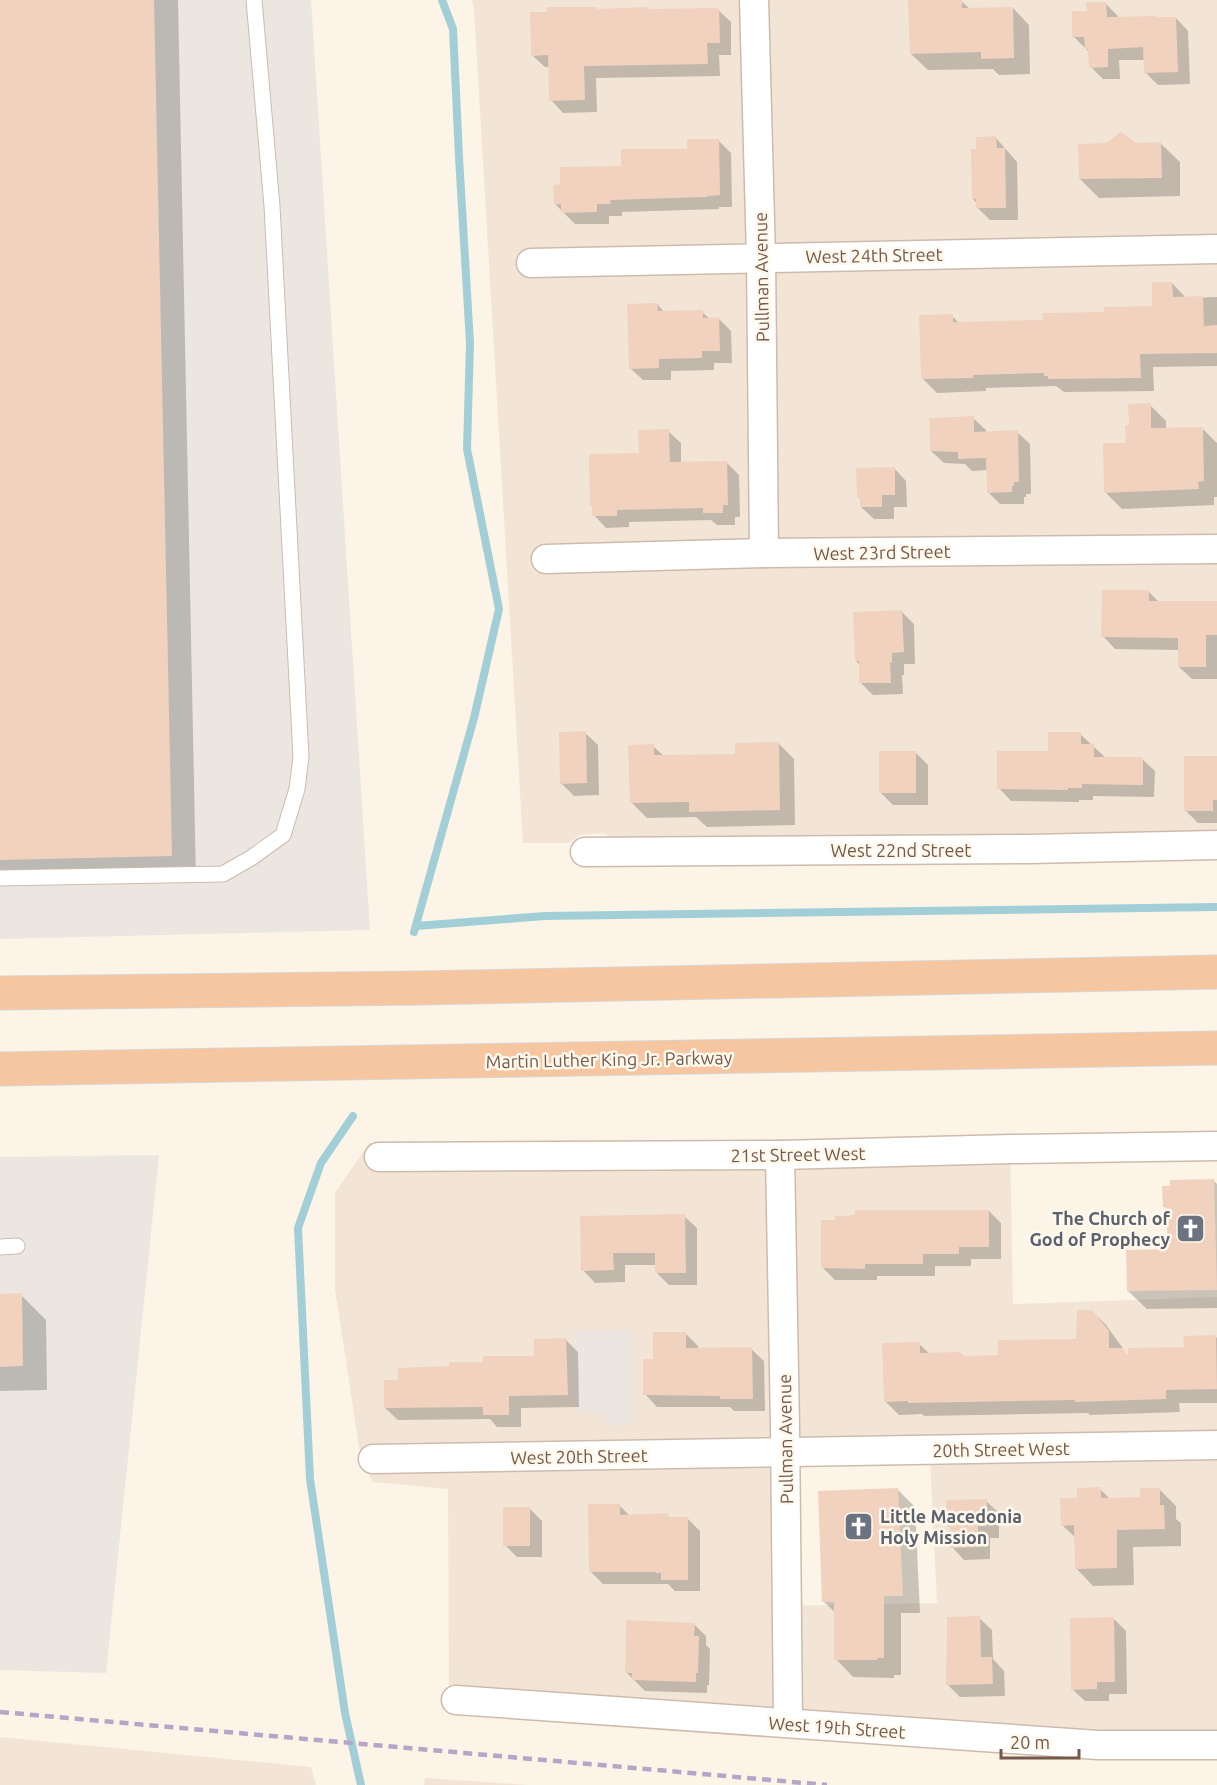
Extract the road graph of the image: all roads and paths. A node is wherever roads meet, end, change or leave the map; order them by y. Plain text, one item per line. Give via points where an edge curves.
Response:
1 (254, 0) edge
2 (754, 0) edge
3 (1217, 249) edge
4 (761, 257) junction
5 (531, 262) dead end
6 (1217, 549) edge
7 (764, 553) junction
8 (546, 559) dead end
9 (1217, 845) edge
10 (585, 852) dead end
11 (0, 878) edge
12 (1217, 972) edge
13 (0, 993) edge
14 (1217, 1048) edge
15 (0, 1069) edge
16 (1217, 1146) edge
17 (780, 1155) junction
18 (379, 1157) dead end
19 (0, 1246) edge
20 (17, 1246) dead end
21 (1217, 1445) edge
22 (786, 1453) junction
23 (373, 1459) dead end
24 (456, 1700) dead end
25 (788, 1724) junction
26 (1217, 1745) edge

1 - 11 lane via 272,206 301,757 297,789 282,835 223,874
2 - 4 street, Pullman Avenue
3 - 4 street, West 24th Street
4 - 5 street, West 24th Street
4 - 7 street, Pullman Avenue
6 - 7 street, West 23rd Street
7 - 8 street, West 23rd Street
9 - 10 street, West 22nd Street
12 - 13 highway
14 - 15 highway, Martin Luther King Jr. Parkway
16 - 17 street, 21st Street West
17 - 18 street, 21st Street West
17 - 22 street, Pullman Avenue
19 - 20 lane
21 - 22 street, 20th Street West
22 - 23 street, West 20th Street
22 - 25 street, Pullman Avenue
24 - 25 street, West 19th Street
25 - 26 street, West 19th Street via 1098,1745

